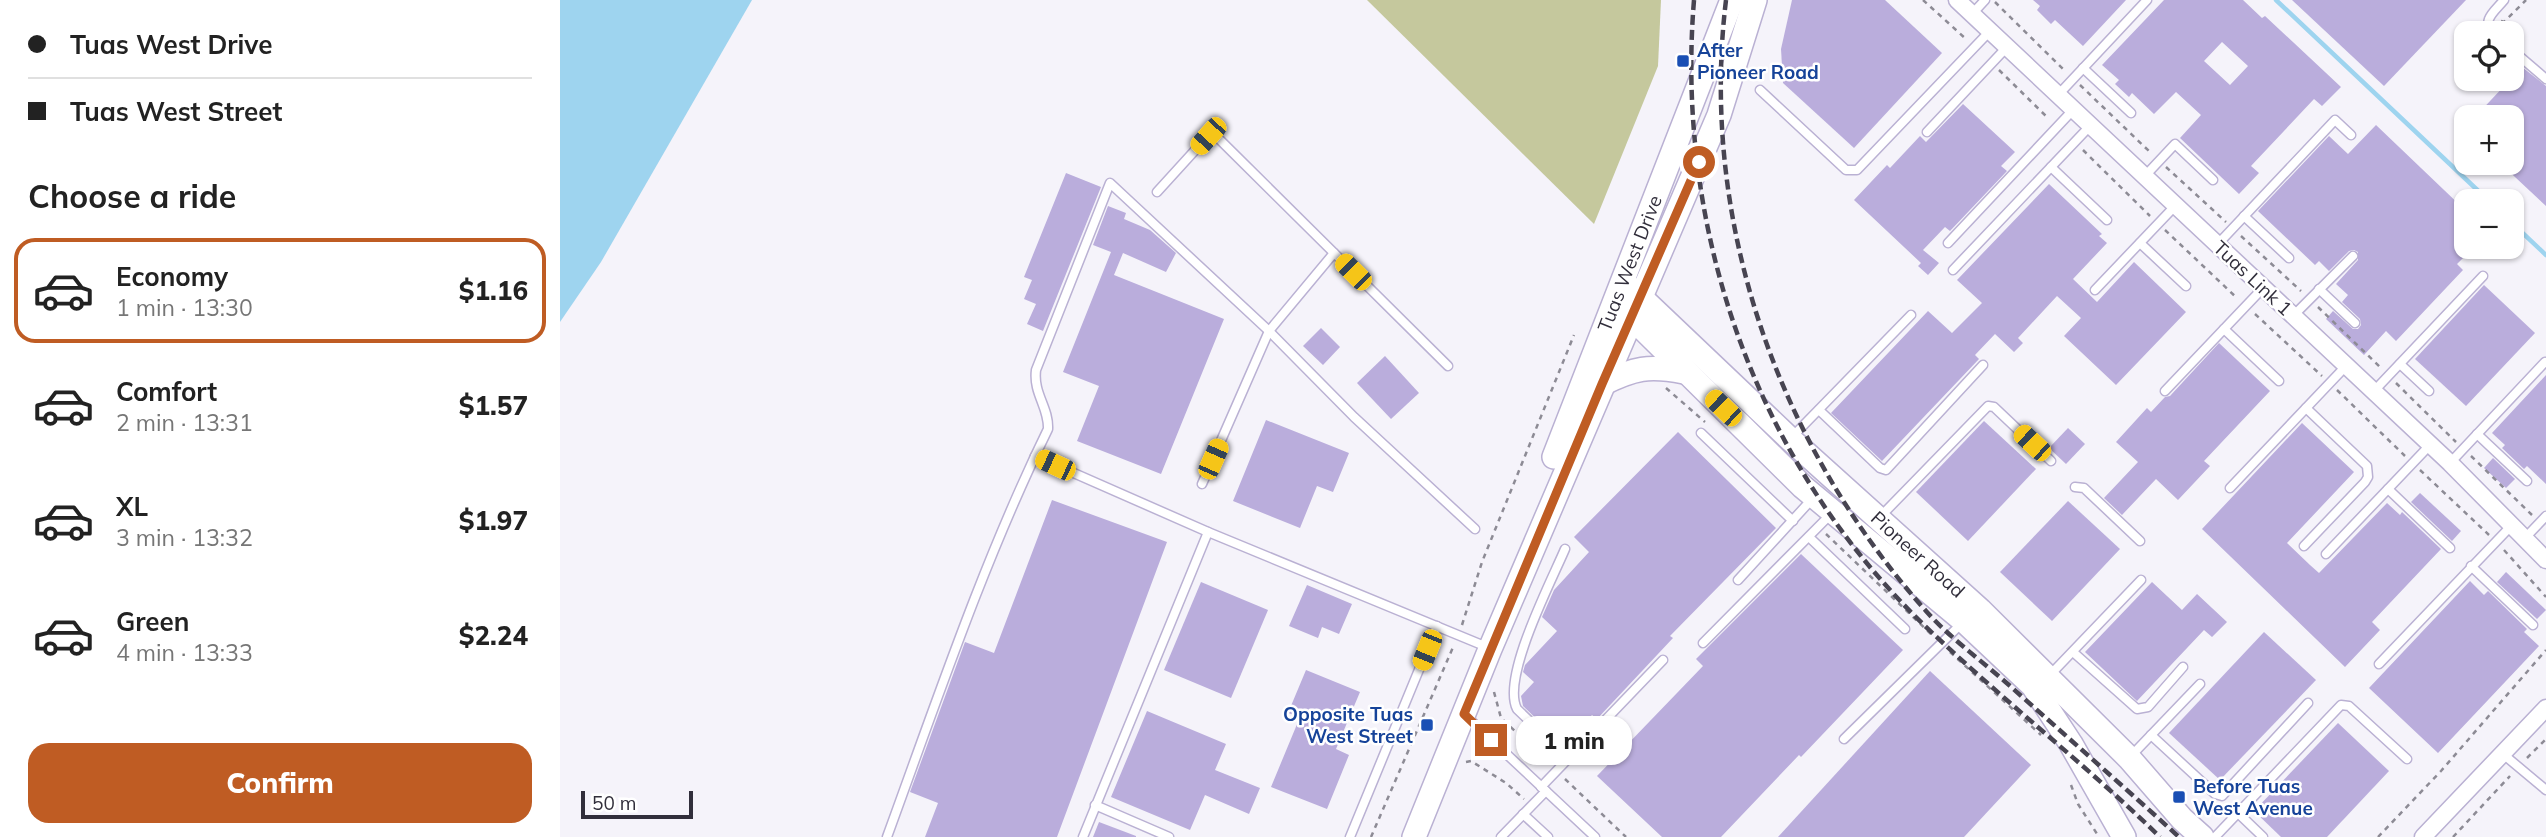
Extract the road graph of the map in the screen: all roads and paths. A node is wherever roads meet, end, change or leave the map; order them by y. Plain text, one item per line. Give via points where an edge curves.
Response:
1 (1732, 0) edge
2 (1755, 0) edge
3 (1923, 0) edge
4 (1957, 0) edge
5 (1985, 0) edge
6 (1992, 0) edge
7 (2147, 0) edge
8 (2504, 0) edge
9 (2526, 0) edge
10 (1972, 14) junction
11 (2489, 17) junction
12 (2490, 21) edge
13 (1990, 31) junction
14 (1975, 47) junction
15 (2007, 47) junction
16 (2524, 60) edge
17 (1992, 63) junction
18 (2083, 68) junction
19 (2073, 78) junction
20 (2546, 79) edge
21 (1760, 90) dead end
22 (2058, 95) junction
23 (2073, 110) junction
24 (2131, 113) dead end
25 (2090, 126) junction
26 (2057, 127) junction
27 (1927, 132) dead end
28 (2351, 135) dead end
29 (2075, 142) junction
30 (2159, 161) junction
31 (2051, 167) junction
32 (2144, 177) junction
33 (2213, 180) dead end
34 (1157, 192) dead end
35 (2175, 206) junction
36 (2244, 216) junction
37 (2107, 220) dead end
38 (2158, 224) junction
39 (2232, 228) junction
40 (1948, 243) dead end
41 (2140, 243) junction
42 (2217, 245) junction
43 (1334, 253) junction
44 (2353, 256) dead end
45 (2289, 258) dead end
46 (1953, 270) dead end
47 (2483, 276) dead end
48 (2186, 286) dead end
49 (2263, 288) junction
50 (2319, 289) junction
51 (2095, 290) dead end
52 (1627, 293) junction
53 (2310, 299) junction
54 (2246, 306) junction
55 (1912, 315) dead end
56 (2293, 316) junction
57 (1631, 319) junction
58 (2356, 323) dead end
59 (2224, 329) junction
60 (1269, 331) junction
61 (1574, 335) dead end
62 (2545, 362) edge
63 (2400, 363) junction
64 (1983, 365) dead end
65 (2346, 365) junction
66 (1448, 366) dead end
67 (1685, 372) junction
68 (2389, 375) junction
69 (2279, 381) dead end
70 (2330, 383) junction
71 (1602, 384) junction
72 (2165, 391) dead end
73 (2374, 391) junction
74 (2429, 391) dead end
75 (2306, 408) junction
76 (1819, 410) junction
77 (1701, 433) dead end
78 (2477, 434) junction
79 (1790, 439) junction
80 (2430, 444) junction
81 (2463, 449) junction
82 (1035, 456) junction
83 (2051, 461) dead end
84 (2413, 463) junction
85 (2450, 463) junction
86 (2527, 481) dead end
87 (1202, 484) dead end
88 (2075, 486) dead end
89 (2230, 488) dead end
90 (2388, 489) junction
91 (1815, 496) junction
92 (1826, 519) junction
93 (1879, 519) junction
94 (2543, 519) edge
95 (1793, 521) junction
96 (2512, 524) junction
97 (1475, 529) dead end
98 (1208, 532) junction
99 (1808, 537) junction
100 (2525, 538) junction
101 (2140, 541) dead end
102 (2496, 541) junction
103 (2304, 546) dead end
104 (2450, 548) dead end
105 (1565, 549) dead end
106 (2326, 554) dead end
107 (2546, 559) edge
108 (2471, 566) junction
109 (1738, 580) dead end
110 (2141, 580) dead end
111 (2546, 597) edge
112 (1964, 621) junction
113 (2533, 625) dead end
114 (1437, 626) junction
115 (1905, 629) dead end
116 (1476, 643) junction
117 (1703, 643) dead end
118 (1941, 644) junction
119 (2546, 650) edge
120 (2073, 652) junction
121 (1663, 660) dead end
122 (2379, 664) dead end
123 (2183, 667) dead end
124 (2049, 676) junction
125 (2200, 684) dead end
126 (2308, 703) dead end
127 (2546, 708) edge
128 (1459, 709) junction
129 (2041, 735) dead end
130 (2151, 735) junction
131 (1844, 739) dead end
132 (2546, 739) edge
133 (2503, 754) junction
134 (1568, 758) junction
135 (2129, 758) junction
136 (2407, 759) dead end
137 (1464, 763) dead end
138 (2519, 767) junction
139 (1557, 771) junction
140 (2071, 783) dead end
141 (2546, 788) edge
142 (1543, 789) junction
143 (1095, 805) junction
144 (1531, 806) junction
145 (2238, 813) junction
146 (1523, 814) junction
147 (887, 837) edge
148 (1083, 837) edge
149 (1169, 837) edge
150 (1350, 837) edge
151 (1371, 837) edge
152 (1400, 837) edge
153 (1414, 837) edge
154 (1501, 837) edge
155 (1548, 837) edge
156 (1595, 837) edge
157 (1626, 837) edge
158 (2099, 837) edge
159 (2124, 837) edge
160 (2202, 837) edge
161 (2215, 837) edge
162 (2263, 837) edge
163 (2378, 837) edge
164 (2423, 837) edge
165 (2453, 837) edge

1 - 52 main road, Tuas West Drive
2 - 52 main road, Tuas West Drive via 1719,115
3 - 14 path
4 - 10 street, Tuas Link 1
5 - 10 lane
6 - 19 path
7 - 18 lane
8 - 11 lane
9 - 11 path via 2504,22
10 - 13 street, Tuas Link 1
11 - 12 lane
13 - 14 lane
13 - 15 street, Tuas Link 1
14 - 21 lane via 1857,170 1846,170
15 - 17 lane
15 - 22 street, Tuas Link 1
16 - 20 lane
17 - 26 path
17 - 27 lane
18 - 19 lane
18 - 24 lane
19 - 22 lane
19 - 30 path
22 - 23 street, Tuas Link 1
23 - 25 street, Tuas Link 1
23 - 26 lane
25 - 29 lane
25 - 32 street, Tuas Link 1
26 - 40 lane
28 - 36 lane via 2335,120
29 - 31 lane
29 - 38 path
30 - 32 lane
30 - 33 lane via 2175,144
30 - 39 path
31 - 37 lane
31 - 46 lane
32 - 35 street, Tuas Link 1
34 - 43 lane via 1214,134
35 - 38 lane
35 - 42 street, Tuas Link 1
36 - 39 lane
36 - 45 lane
38 - 41 lane
38 - 54 path
39 - 42 lane
39 - 53 path
41 - 48 lane
41 - 51 lane
42 - 49 street, Tuas Link 1
43 - 60 lane
43 - 66 lane
44 - 50 lane
47 - 63 lane
49 - 54 lane
49 - 56 street, Tuas Link 1
50 - 53 lane
50 - 58 lane
52 - 57 main road, Pioneer Road
52 - 79 main road, Pioneer Road
52 - 116 main road, Tuas West Drive
53 - 56 lane
53 - 68 path
54 - 59 lane
54 - 70 path
55 - 76 lane
56 - 65 street, Tuas Link 1
57 - 67 main road, Pioneer Road
57 - 71 main road, Tuas West Drive
59 - 69 lane
59 - 72 lane
60 - 82 lane via 1110,183 1036,370 1037,392 1049,423
60 - 87 lane
60 - 97 lane
61 - 116 path via 1482,562
62 - 78 lane
63 - 68 lane
63 - 74 lane
64 - 76 lane via 1886,470
65 - 70 lane
65 - 73 street, Tuas Link 1
67 - 71 main road via 1640,368
67 - 91 main road, Pioneer Road
68 - 73 lane
68 - 81 path
70 - 75 lane
70 - 84 path
71 - 116 main road, Tuas West Drive
73 - 80 street, Tuas Link 1
75 - 89 lane
75 - 103 lane via 2369,471 2365,482
76 - 79 lane
77 - 95 lane
78 - 81 lane
78 - 86 lane
79 - 93 main road, Pioneer Road
80 - 84 lane
80 - 85 street, Tuas Link 1
81 - 85 lane
81 - 94 path
82 - 98 lane
82 - 147 lane via 935,700
83 - 93 lane via 1994,407 1985,407
84 - 90 lane
84 - 102 path
85 - 96 street, Tuas Link 1
88 - 101 lane via 2084,488
90 - 104 lane
90 - 106 lane
91 - 92 main road, Pioneer Road
91 - 95 lane
92 - 99 lane
92 - 112 main road, Pioneer Road
92 - 118 path
93 - 124 main road, Pioneer Road
94 - 100 lane
95 - 109 lane
96 - 100 street, Tuas Link 1
96 - 102 lane
98 - 114 lane
98 - 143 lane
99 - 115 lane
99 - 117 lane
100 - 107 street, Tuas Link 1
102 - 108 lane
102 - 111 path
105 - 134 lane via 1516,665 1513,700
108 - 113 lane
108 - 122 lane
110 - 120 lane
112 - 118 lane
112 - 159 main road, Pioneer Road via 2033,686
114 - 116 lane
114 - 150 lane
116 - 128 main road, Tuas West Drive
116 - 151 path
118 - 129 path
118 - 131 lane
119 - 163 path
120 - 123 lane via 2137,709 2148,707
120 - 124 lane
121 - 134 lane
124 - 135 main road, Pioneer Road
125 - 130 lane
126 - 130 lane via 2222,796
127 - 133 street
128 - 142 lane
128 - 152 main road, Tuas West Drive
128 - 153 main road, Tuas West Drive
130 - 135 lane
132 - 138 path
133 - 138 lane
133 - 164 street
134 - 139 lane
135 - 160 main road, Pioneer Road
136 - 145 lane via 2349,706 2341,705
137 - 144 path via 1471,761 1506,783
138 - 141 lane
138 - 165 path
139 - 142 lane
139 - 157 path
140 - 158 path
142 - 144 lane
142 - 156 lane
143 - 148 lane
143 - 149 lane
144 - 146 lane
145 - 161 lane
145 - 162 lane
146 - 154 lane
146 - 155 lane

